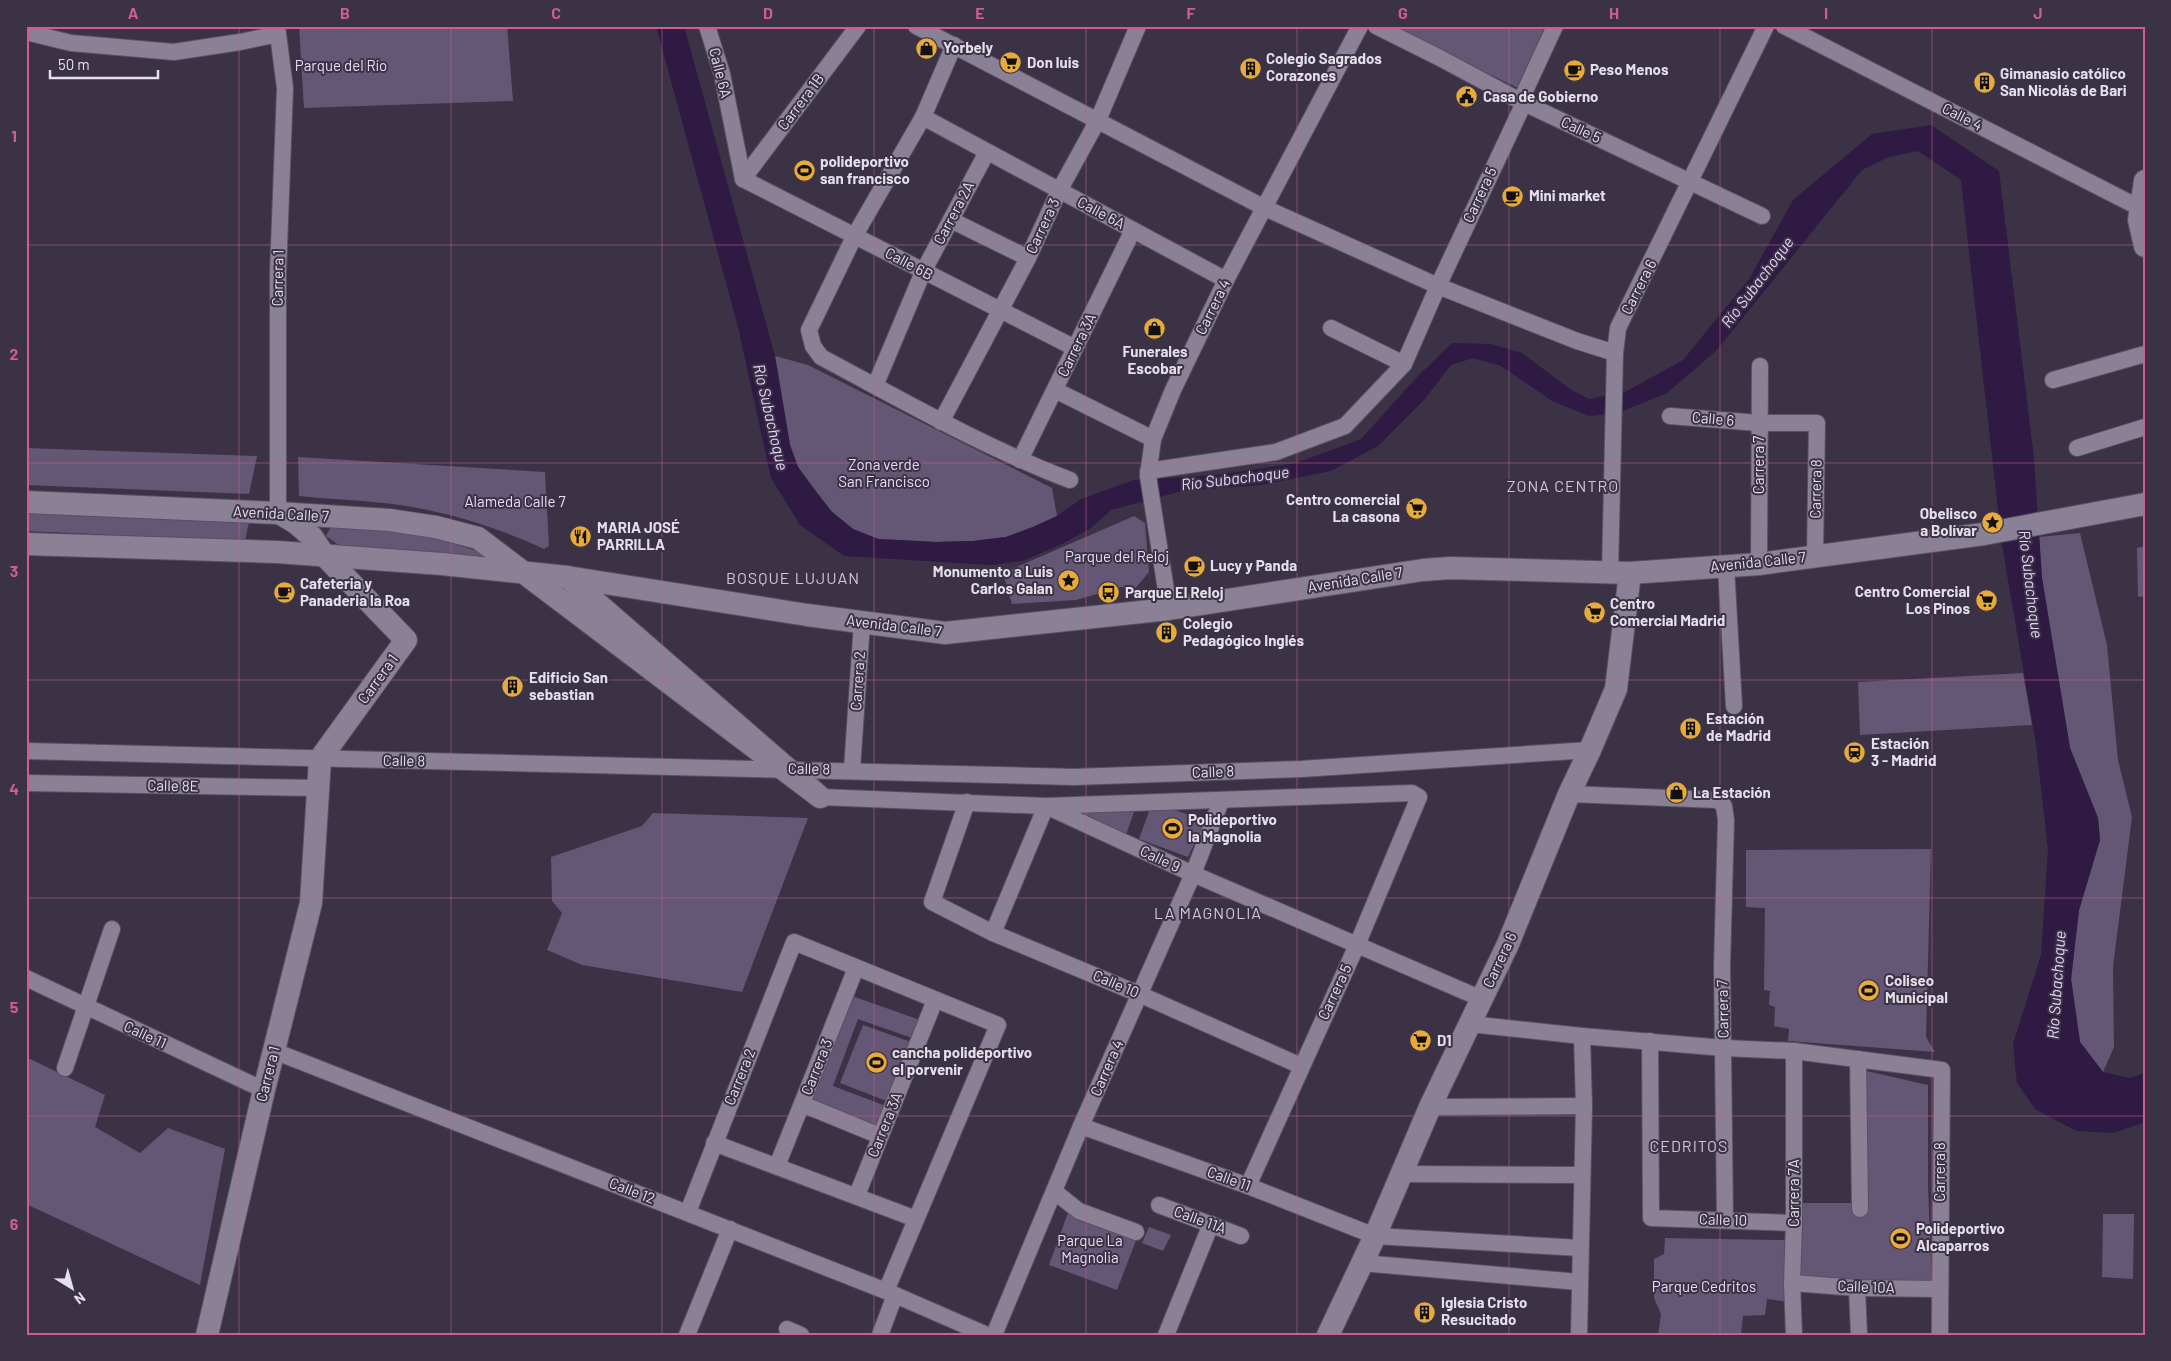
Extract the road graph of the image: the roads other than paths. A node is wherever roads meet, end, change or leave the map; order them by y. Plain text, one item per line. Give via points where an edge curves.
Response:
1 (707, 26) edge
2 (858, 26) edge
3 (916, 26) edge
4 (1138, 26) edge
5 (1360, 26) edge
6 (1376, 26) edge
7 (1555, 26) edge
8 (1766, 26) edge
9 (1784, 26) edge
10 (277, 30) edge
11 (26, 32) edge
12 (947, 36) edge
13 (1524, 103) junction
14 (923, 117) junction
15 (1098, 120) junction
16 (987, 152) junction
17 (743, 179) junction
18 (1692, 181) junction
19 (2145, 181) edge
20 (1059, 191) junction
21 (1265, 208) junction
22 (2140, 208) junction
23 (1762, 216) dead end
24 (951, 220) junction
25 (1133, 230) junction
26 (855, 235) junction
27 (2145, 246) edge
28 (1028, 258) junction
29 (923, 272) junction
30 (1226, 280) junction
31 (1438, 286) junction
32 (999, 310) junction
33 (1331, 328) dead end
34 (1075, 348) junction
35 (1615, 353) junction
36 (2145, 354) edge
37 (1404, 364) junction
38 (1760, 366) dead end
39 (2053, 380) dead end
40 (875, 386) junction
41 (1055, 390) junction
42 (1670, 416) dead end
43 (941, 422) junction
44 (1759, 423) junction
45 (1817, 423) joint
46 (2145, 427) edge
47 (1153, 439) junction
48 (2077, 448) dead end
49 (1020, 460) junction
50 (1148, 473) junction
51 (1070, 480) dead end
52 (26, 502) edge
53 (2145, 504) edge
54 (278, 513) junction
55 (26, 544) edge
56 (276, 552) junction
57 (324, 555) junction
58 (1815, 556) junction
59 (1759, 564) junction
60 (1726, 567) junction
61 (1620, 572) junction
62 (567, 577) junction
63 (1169, 609) junction
64 (862, 622) junction
65 (1734, 706) dead end
66 (1590, 750) junction
67 (26, 752) edge
68 (320, 759) junction
69 (852, 770) junction
70 (26, 783) edge
71 (319, 788) junction
72 (1569, 794) junction
73 (820, 797) junction
74 (1221, 801) junction
75 (968, 802) junction
76 (1046, 806) junction
77 (1192, 874) junction
78 (112, 929) dead end
79 (993, 933) junction
80 (1357, 945) junction
81 (856, 968) junction
82 (26, 978) edge
83 (1139, 994) junction
84 (1482, 999) junction
85 (935, 1000) junction
86 (86, 1007) junction
87 (1470, 1024) junction
88 (1582, 1036) junction
89 (1650, 1041) junction
90 (1724, 1048) junction
91 (274, 1051) junction
92 (1794, 1051) junction
93 (1858, 1060) junction
94 (1301, 1066) junction
95 (66, 1068) dead end
96 (264, 1090) junction
97 (802, 1104) junction
98 (1584, 1106) junction
99 (1430, 1107) junction
100 (1082, 1126) junction
101 (880, 1136) junction
102 (714, 1143) junction
103 (777, 1166) junction
104 (1401, 1174) junction
105 (1582, 1176) junction
106 (1248, 1186) junction
107 (1055, 1192) junction
108 (857, 1195) junction
109 (1159, 1205) dead end
110 (1860, 1209) dead end
111 (688, 1212) junction
112 (916, 1219) junction
113 (1725, 1220) junction
114 (1794, 1223) junction
115 (1210, 1224) junction
116 (730, 1229) junction
117 (1136, 1232) dead end
118 (1242, 1236) dead end
119 (1375, 1236) junction
120 (1580, 1248) junction
121 (1362, 1262) junction
122 (1579, 1282) junction
123 (1792, 1283) junction
124 (1857, 1288) junction
125 (1940, 1289) junction
126 (891, 1293) junction
127 (207, 1335) edge
128 (687, 1335) edge
129 (880, 1335) edge
130 (987, 1335) edge
131 (994, 1335) edge
132 (1166, 1335) edge
133 (1328, 1335) edge
134 (1579, 1335) edge
135 (1794, 1335) edge
136 (1859, 1335) edge
137 (1940, 1335) edge

1 - 17 street, Calle 6A via 722,74
2 - 17 street, Carrera 1B
3 - 12 street
4 - 15 street, Carrera 3
5 - 21 street, Carrera 4
6 - 13 street, Calle 5
7 - 13 street, Carrera 5 via 1525,91
8 - 18 street, Carrera 6
9 - 22 street, Calle 4
10 - 11 street via 240,42 174,52 71,43
10 - 54 street, Carrera 1 via 285,88 278,273
12 - 14 street
12 - 15 street
13 - 18 street, Calle 5
13 - 31 street, Carrera 5
14 - 16 street, Calle 6A
14 - 26 street
15 - 20 street, Carrera 3
15 - 21 street
16 - 20 street, Calle 6A
16 - 24 street, Carrera 2A
17 - 26 street, Calle 6B
18 - 23 street, Calle 5
18 - 35 street, Carrera 6 via 1618,328
19 - 22 main road
20 - 25 street, Calle 6A
20 - 28 street, Carrera 3
21 - 30 street, Carrera 4
21 - 31 street
22 - 27 main road via 2139,220
24 - 28 street
24 - 29 street, Carrera 2A
25 - 30 street, Calle 6A
25 - 34 street, Carrera 3A
26 - 29 street, Calle 6B
26 - 40 street via 809,330 813,346 821,357
28 - 32 street, Carrera 3
29 - 32 street, Calle 6B
29 - 40 street, Carrera 2A
30 - 47 street, Carrera 4
31 - 35 street
31 - 37 street, Carrera 5
32 - 34 street, Calle 6B
32 - 43 street, Carrera 3
33 - 37 street
34 - 41 street, Carrera 3A
35 - 61 street, Carrera 6 via 1613,422
36 - 39 street
37 - 50 street via 1345,426 1276,452
38 - 44 street, Carrera 7
40 - 43 street
41 - 47 street
41 - 49 street, Carrera 3A
42 - 44 street, Calle 6
43 - 49 street
44 - 45 street, Calle 6
44 - 59 street, Carrera 7
45 - 58 street, Carrera 8
46 - 48 street
47 - 50 street, Carrera 4
49 - 51 street
50 - 63 street, Carrera 4
52 - 54 main road, Avenida Calle 7
53 - 58 main road, Avenida Calle 7 via 1984,534
54 - 56 main road
54 - 57 main road, Carrera 1 via 307,532
54 - 73 main road, Avenida Calle 7 via 389,520 478,538
55 - 56 main road, Avenida Calle 7
56 - 57 main road, Avenida Calle 7
57 - 62 main road, Avenida Calle 7
57 - 68 main road, Carrera 1 via 406,640
58 - 59 main road, Avenida Calle 7
59 - 60 main road, Avenida Calle 7
60 - 61 main road, Avenida Calle 7
60 - 65 street
61 - 63 main road, Avenida Calle 7 via 1424,570
61 - 66 main road, Carrera 6 via 1616,689
62 - 64 main road, Avenida Calle 7
62 - 73 main road
63 - 64 main road, Avenida Calle 7 via 946,633
64 - 69 street, Carrera 2
66 - 69 street, Calle 8 via 1301,769 1084,777
66 - 72 main road, Carrera 6
67 - 68 street, Calle 8
68 - 69 street, Calle 8
68 - 71 main road, Carrera 1
70 - 71 street, Calle 8E
71 - 91 main road, Carrera 1 via 311,903
72 - 84 main road, Carrera 6
72 - 90 street, Carrera 7 via 1718,800 1724,806
73 - 75 street, Calle 9
74 - 76 street
74 - 77 street, Carrera 4
74 - 80 street, Carrera 5 via 1412,793 1419,797
75 - 76 street, Calle 9
75 - 79 street, Calle 10 via 932,902
76 - 77 street, Calle 9
76 - 79 street
77 - 80 street, Calle 9
77 - 83 street, Carrera 4
78 - 86 street
79 - 83 street, Calle 10
80 - 84 street, Calle 9
80 - 94 street, Carrera 5
81 - 85 street
81 - 97 street, Carrera 3
81 - 102 street, Carrera 2 via 794,942
82 - 86 street, Calle 11
83 - 94 street, Calle 10
83 - 100 street, Carrera 4
84 - 87 main road, Carrera 6
85 - 101 street, Carrera 3A
85 - 112 street via 998,1025
86 - 95 street
86 - 96 street, Calle 11
87 - 88 street
87 - 99 main road, Carrera 6
88 - 89 street
88 - 98 street
89 - 90 street
89 - 113 street, Calle 10 via 1651,1218
90 - 92 street
90 - 113 street, Carrera 7
91 - 96 main road, Carrera 1
91 - 111 street, Calle 12
92 - 93 street
92 - 114 street, Carrera 7A
93 - 110 street
93 - 125 street, Carrera 8 via 1942,1070
94 - 106 street, Carrera 5
96 - 127 main road, Carrera 1
97 - 101 street
97 - 103 street, Carrera 3
98 - 99 street
98 - 105 street
99 - 104 main road, Carrera 6
100 - 106 street, Calle 11
100 - 107 street, Carrera 4
101 - 108 street, Carrera 3A
102 - 103 street
102 - 111 street, Carrera 2
103 - 108 street
104 - 105 street
104 - 119 main road, Carrera 6
105 - 120 street
106 - 119 street, Calle 11
107 - 117 street via 1079,1211
107 - 131 street, Carrera 4
108 - 112 street
109 - 115 street, Calle 11A
111 - 116 street, Calle 12
112 - 126 street
113 - 114 street, Calle 10
114 - 123 street, Carrera 7A
115 - 118 street, Calle 11A
115 - 132 street
116 - 126 street, Calle 12
116 - 128 street
119 - 120 street, Calle 11
119 - 121 main road, Carrera 6
120 - 122 street
121 - 122 street
121 - 133 main road, Carrera 6
122 - 134 street
123 - 124 street, Calle 10A
123 - 135 street, Carrera 7A
124 - 125 street, Calle 10A
124 - 136 street
125 - 137 street, Carrera 8
126 - 129 street
126 - 130 street, Calle 12

